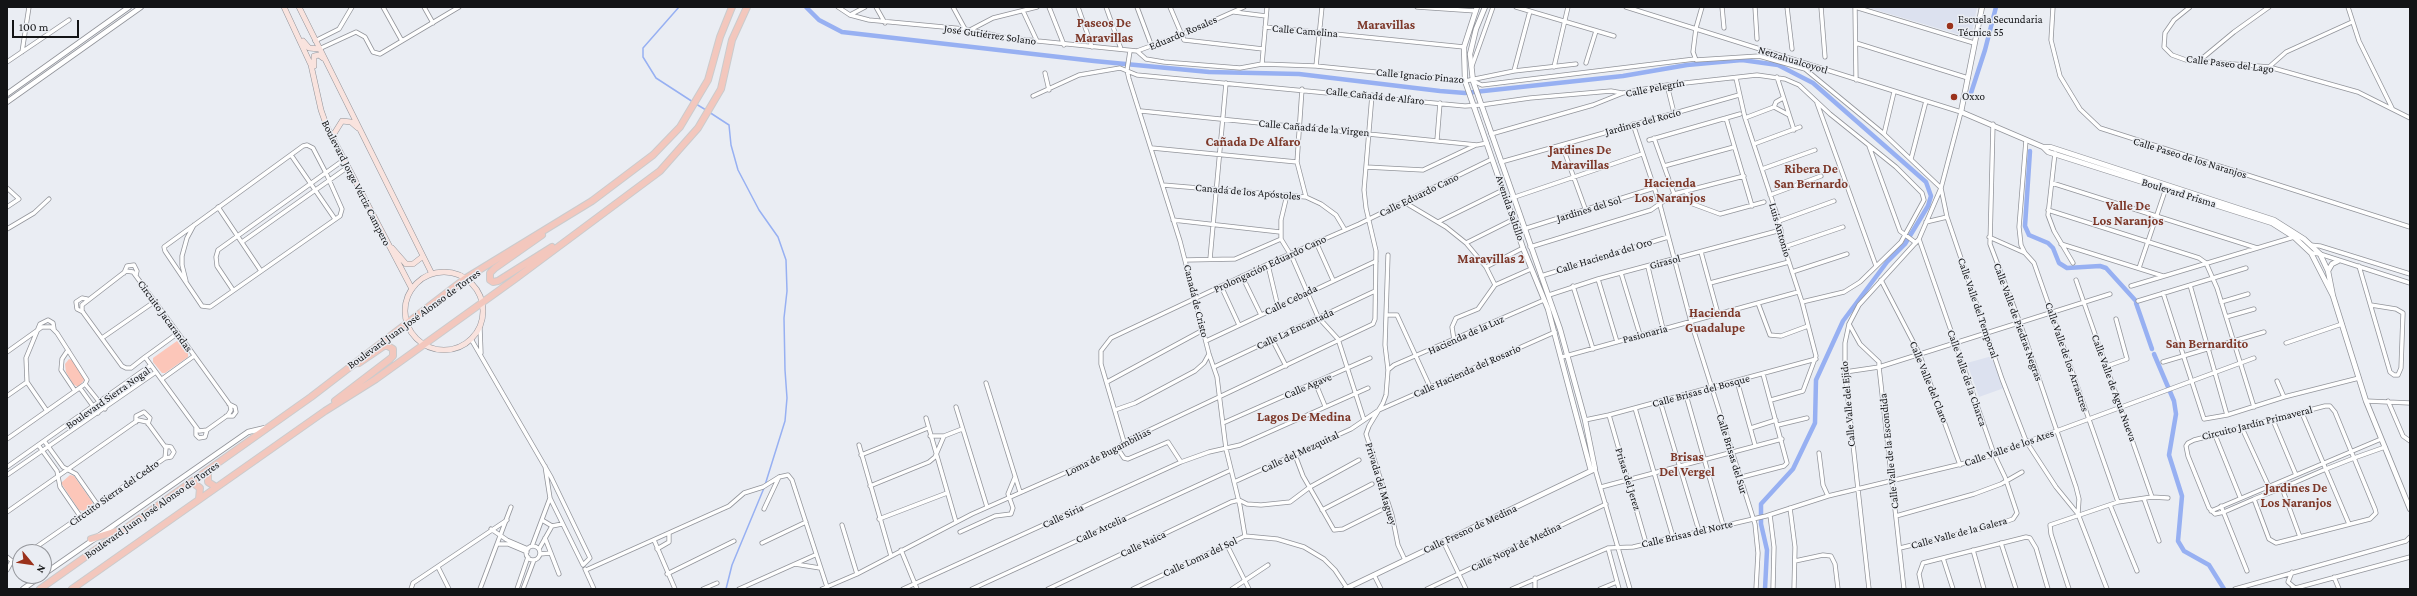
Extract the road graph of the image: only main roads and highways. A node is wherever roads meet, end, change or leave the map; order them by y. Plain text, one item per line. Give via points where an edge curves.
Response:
1 (284, 7) edge
2 (299, 7) edge
3 (732, 7) edge
4 (747, 7) edge
5 (293, 27) junction
6 (319, 49) junction
7 (325, 60) junction
8 (312, 69) junction
9 (361, 132) junction
10 (332, 137) junction
11 (557, 223) junction
12 (384, 238) junction
13 (567, 239) junction
14 (422, 257) junction
15 (432, 274) junction
16 (466, 278) junction
17 (412, 289) junction
18 (482, 301) junction
19 (406, 322) junction
20 (423, 344) junction
21 (338, 375) junction
22 (325, 411) junction
23 (208, 471) junction
24 (192, 482) junction
25 (216, 487) junction
26 (199, 499) junction
27 (121, 530) junction
28 (92, 539) road end
29 (40, 589) edge
30 (72, 589) edge

1 - 5 main road, Boulevard Jorge Vértiz Campero
2 - 6 main road
3 - 11 main road, Boulevard Juan José Alonso de Torres via 720,37 712,72 680,127 654,155 622,181
4 - 13 main road, Boulevard Juan José Alonso de Torres via 732,40 726,72 716,100 689,139 660,171
5 - 6 main road via 306,46
5 - 8 main road, Boulevard Jorge Vértiz Campero
6 - 7 main road
7 - 8 main road via 319,55 314,56
7 - 9 main road
8 - 10 main road, Boulevard Jorge Vértiz Campero via 320,110
9 - 10 main road via 345,120 339,124
9 - 14 main road
10 - 12 main road, Boulevard Jorge Vértiz Campero
11 - 13 main road via 495,268 490,273 490,280 498,281
11 - 16 main road, Boulevard Juan José Alonso de Torres
12 - 14 main road via 406,264 413,264
12 - 17 main road, Boulevard Jorge Vértiz Campero
13 - 18 main road, Boulevard Juan José Alonso de Torres
14 - 15 main road
15 - 16 main road via 448,272
15 - 17 main road
16 - 18 main road via 476,288
16 - 19 main road, Boulevard Juan José Alonso de Torres
17 - 19 main road via 405,306
18 - 20 main road, Boulevard Juan José Alonso de Torres
18 - 20 main road via 484,315 480,328 471,339 448,349
19 - 20 main road via 412,335
19 - 21 main road, Boulevard Juan José Alonso de Torres
20 - 22 main road, Boulevard Juan José Alonso de Torres via 376,379
21 - 22 main road via 384,346 393,349 394,353 390,359 347,390
21 - 23 main road, Boulevard Juan José Alonso de Torres
22 - 25 main road, Boulevard Juan José Alonso de Torres
23 - 24 main road, Boulevard Juan José Alonso de Torres
23 - 25 main road via 208,482
24 - 26 main road via 200,488
24 - 27 main road, Boulevard Juan José Alonso de Torres
25 - 26 main road, Boulevard Juan José Alonso de Torres
26 - 30 main road, Boulevard Juan José Alonso de Torres
27 - 28 main road
27 - 29 main road, Boulevard Juan José Alonso de Torres

